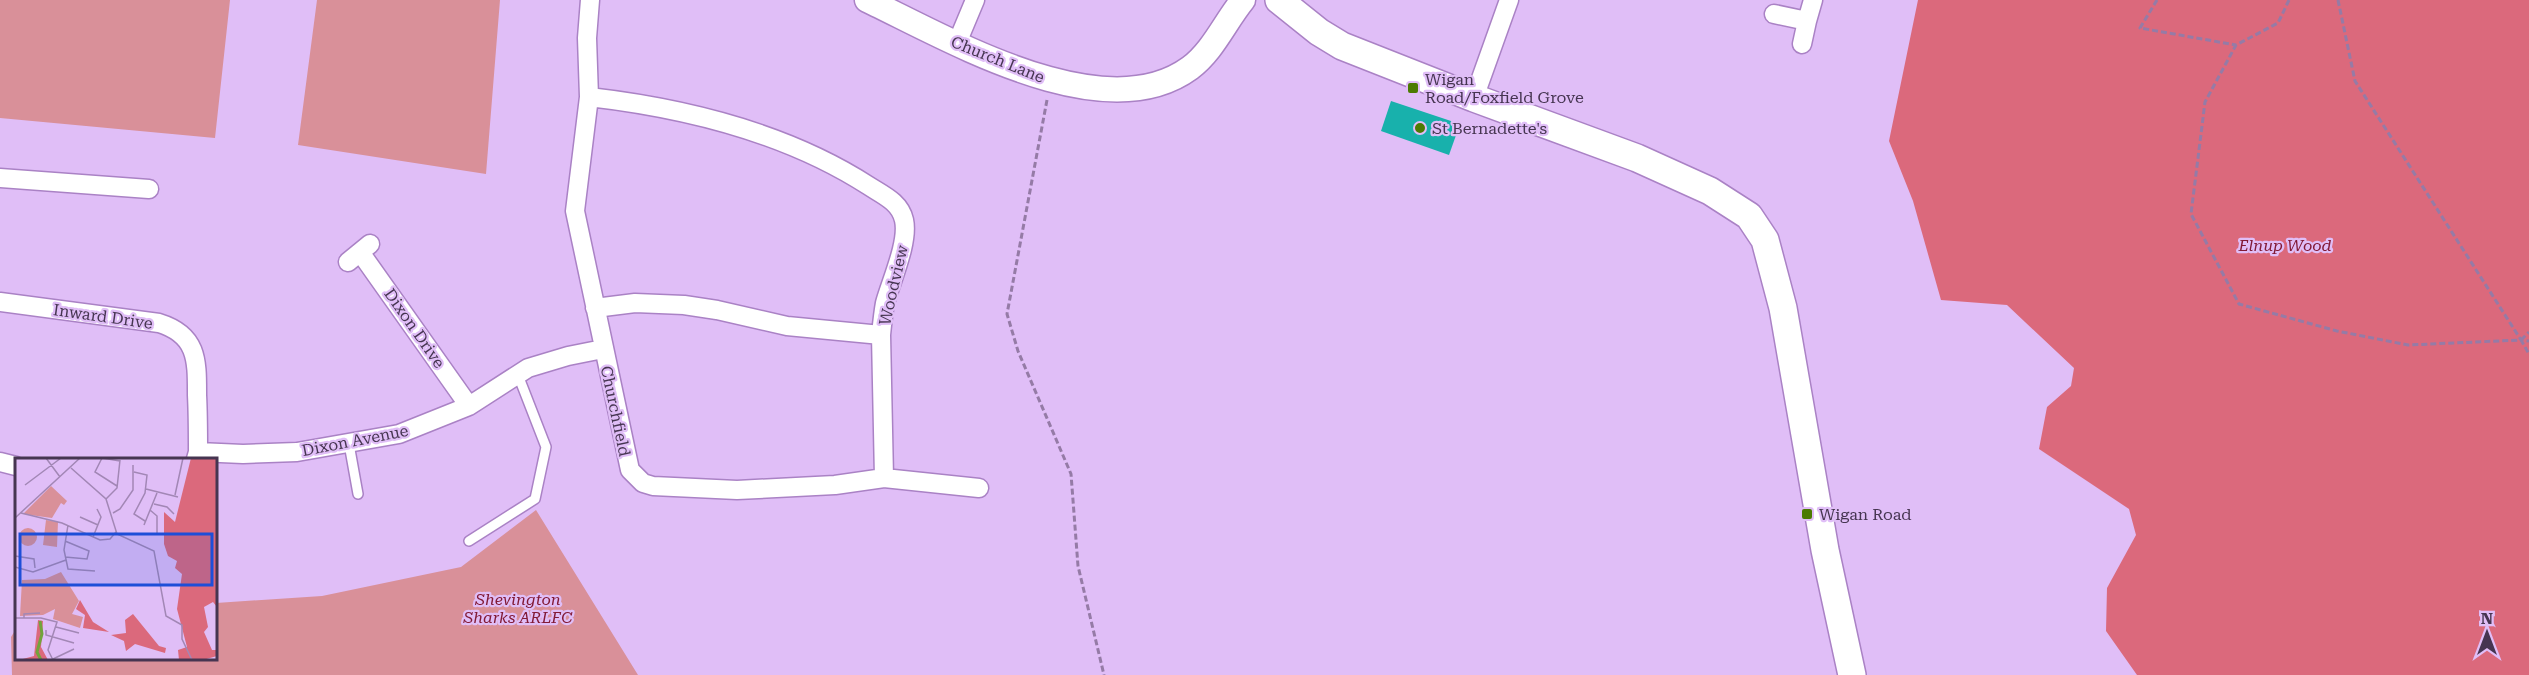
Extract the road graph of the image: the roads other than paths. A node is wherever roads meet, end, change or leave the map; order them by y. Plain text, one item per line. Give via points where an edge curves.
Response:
1 (590, 0) edge
2 (867, 0) edge
3 (975, 0) edge
4 (1243, 0) edge
5 (1279, 0) edge
6 (1509, 0) edge
7 (1813, 0) edge
8 (1774, 14) dead end
9 (1807, 21) junction
10 (957, 43) junction
11 (1802, 44) dead end
12 (589, 97) junction
13 (1474, 98) junction
14 (0, 178) edge
15 (149, 189) dead end
16 (359, 253) dead end
17 (0, 302) edge
18 (595, 308) junction
19 (881, 335) junction
20 (603, 349) junction
21 (518, 375) junction
22 (469, 406) junction
23 (349, 444) junction
24 (197, 456) edge
25 (0, 462) edge
26 (15, 466) edge
27 (884, 478) junction
28 (978, 489) dead end
29 (358, 494) dead end
30 (469, 541) dead end
31 (1852, 675) edge

1 - 12 street, Churchfield
2 - 10 street, Church Lane
3 - 10 street
4 - 10 street, Church Lane via 1198,61 1178,76 1123,89 1050,81
5 - 13 main road via 1342,46
6 - 13 street
7 - 9 street
8 - 9 street
9 - 11 street
12 - 18 street, Churchfield via 575,211
12 - 19 street, Woodview via 667,109 789,144 892,200 902,213 905,229 884,307
13 - 31 main road via 1608,146 1674,175 1729,202 1757,227 1770,256 1783,308 1825,550
14 - 15 street
16 - 22 street, Dixon Drive
17 - 24 street, Inward Drive via 159,323 178,332 192,347 197,365
18 - 19 street, Woodview via 634,303 684,305 787,327
18 - 20 street, Churchfield
19 - 27 street
20 - 21 street, Dixon Avenue via 548,362
20 - 27 street, Churchfield via 627,460 630,470 643,483 737,490
21 - 22 street, Dixon Avenue
21 - 30 lane via 546,447 535,499
22 - 23 street, Dixon Avenue via 399,434
23 - 24 street, Dixon Avenue via 269,454
23 - 29 lane
25 - 26 street
27 - 28 street, Churchfield

